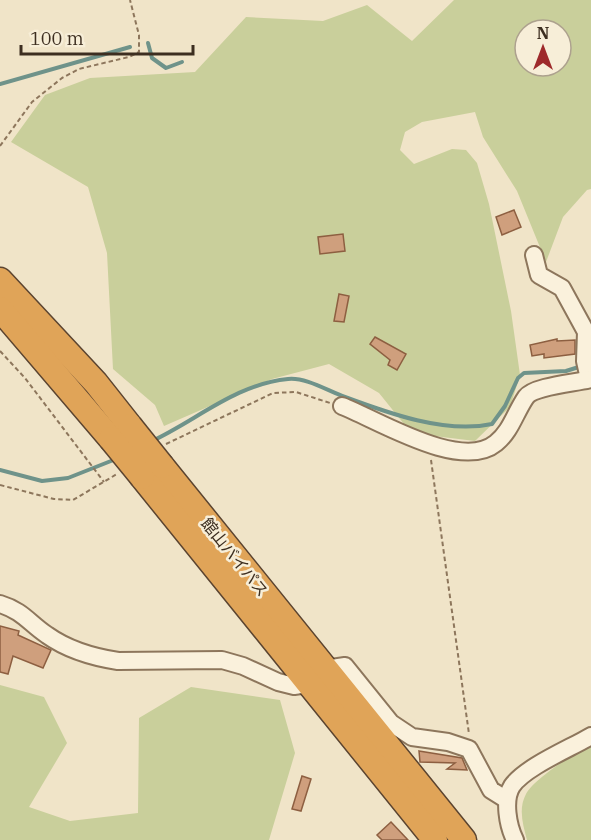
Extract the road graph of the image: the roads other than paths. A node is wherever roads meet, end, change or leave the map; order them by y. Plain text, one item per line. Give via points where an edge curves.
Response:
1 (534, 255) dead end
2 (0, 280) edge
3 (0, 309) edge
4 (588, 373) edge
5 (342, 406) road end
6 (121, 433) junction
7 (0, 604) edge
8 (316, 675) junction
9 (591, 736) edge
10 (507, 800) junction
11 (435, 840) edge
12 (464, 840) edge
13 (515, 840) edge

1 - 4 street via 539,275 562,288 586,332
2 - 6 highway, 館山バイパス via 96,383
3 - 6 highway, 館山バイパス
4 - 5 street via 527,395 503,437 482,451 469,453 429,446
6 - 8 highway, 館山バイパス, bridge
7 - 8 street via 29,618 62,645 102,658 222,660 294,686
8 - 10 street via 345,666 391,723 412,737 469,749 491,790
8 - 11 highway, 館山バイパス
8 - 12 highway, 館山バイパス
9 - 10 street via 531,770 513,785
10 - 13 street

